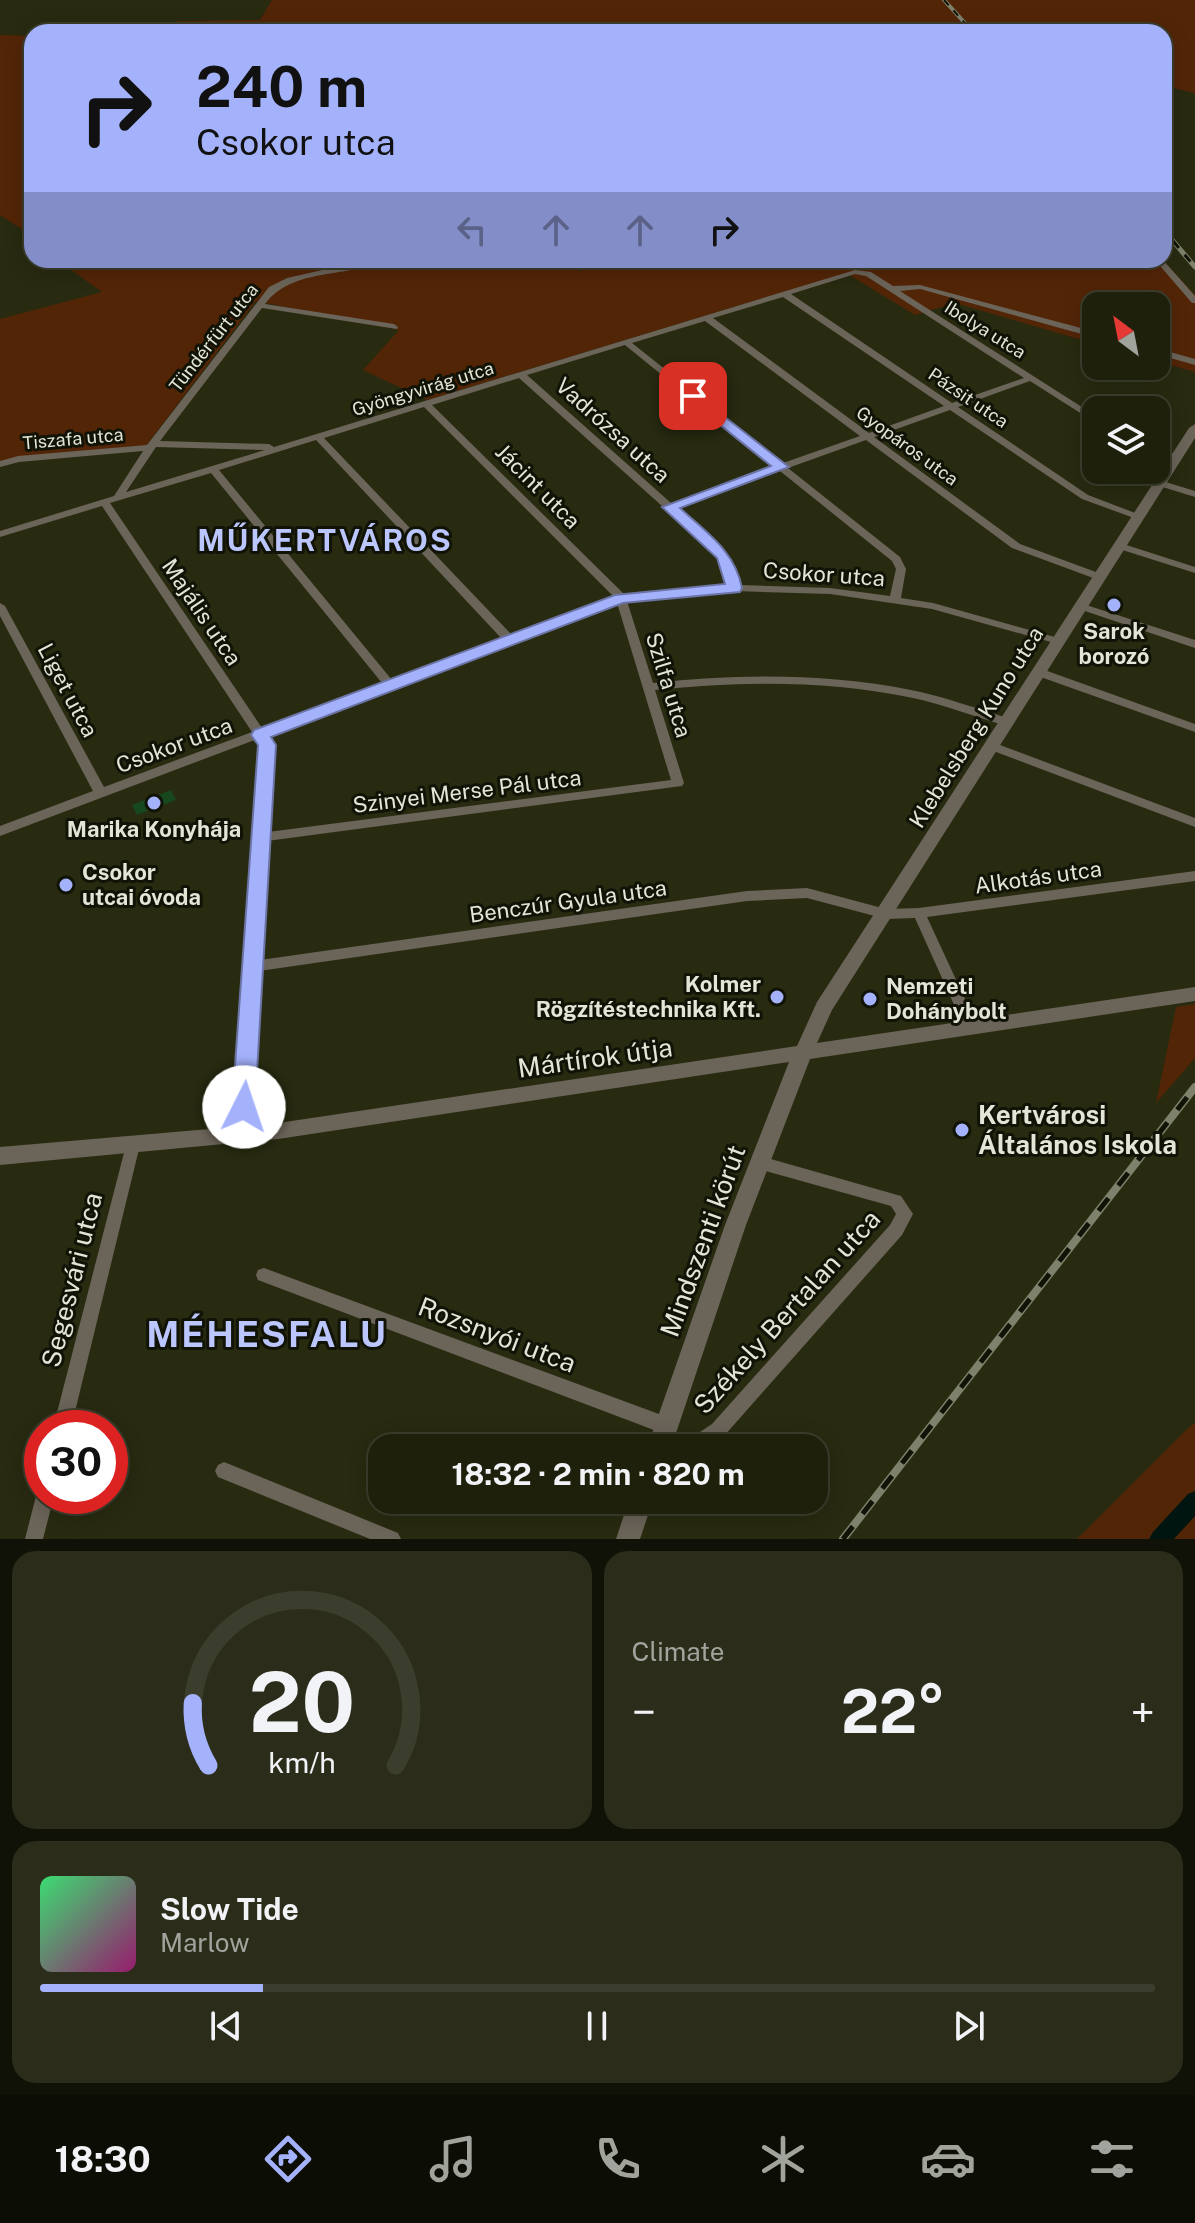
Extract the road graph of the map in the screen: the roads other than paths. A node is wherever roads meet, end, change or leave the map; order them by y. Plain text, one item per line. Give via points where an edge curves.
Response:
1 (343, 268) edge
2 (1166, 268) edge
3 (855, 272) joint
4 (892, 289) junction
5 (785, 294) junction
6 (1195, 301) edge
7 (258, 305) junction
8 (707, 318) junction
9 (394, 327) dead end
10 (1082, 331) edge
11 (627, 343) junction
12 (1170, 355) edge
13 (1195, 362) edge
14 (522, 376) junction
15 (1031, 378) junction
16 (426, 404) junction
17 (951, 406) junction
18 (1082, 411) edge
19 (1195, 428) edge
20 (866, 436) junction
21 (318, 437) junction
22 (151, 446) junction
23 (280, 447) junction
24 (1170, 455) edge
25 (1176, 457) junction
26 (0, 464) edge
27 (1170, 466) edge
28 (781, 467) junction
29 (212, 468) junction
30 (1158, 484) edge
31 (1162, 484) edge
32 (1195, 494) edge
33 (118, 497) junction
34 (104, 502) junction
35 (669, 507) junction
36 (1138, 516) junction
37 (0, 534) edge
38 (1120, 546) junction
39 (1195, 570) edge
40 (1100, 577) junction
41 (734, 588) junction
42 (621, 598) junction
43 (895, 599) junction
44 (0, 606) edge
45 (1080, 606) junction
46 (510, 640) junction
47 (1058, 641) junction
48 (1195, 644) edge
49 (1039, 672) junction
50 (390, 685) junction
51 (649, 687) junction
52 (1007, 722) junction
53 (1195, 728) edge
54 (264, 740) junction
55 (992, 746) junction
56 (678, 783) joint
57 (101, 794) junction
58 (1195, 823) edge
59 (0, 831) edge
60 (261, 837) junction
61 (1195, 876) edge
62 (919, 913) junction
63 (886, 914) junction
64 (254, 966) junction
65 (1195, 994) edge
66 (971, 1027) junction
67 (802, 1054) junction
68 (242, 1135) junction
69 (133, 1145) junction
70 (0, 1156) edge
71 (760, 1163) junction
72 (264, 1275) dead end
73 (67, 1410) edge
74 (667, 1426) junction
75 (664, 1434) edge
76 (712, 1434) edge
77 (224, 1471) dead end
78 (40, 1514) edge
79 (636, 1514) edge
80 (34, 1539) edge
81 (392, 1539) edge
82 (628, 1539) edge

1 - 7 street, Tündérfürt utca via 290,280
2 - 6 street
3 - 4 street, Ibolya utca
3 - 5 street, Gyöngyvirág utca
4 - 10 street via 920,287
4 - 15 street, Ibolya utca
5 - 8 street, Gyöngyvirág utca
5 - 17 street, Pázsit utca
7 - 9 street
7 - 22 street, Tündérfürt utca
8 - 11 street, Gyöngyvirág utca
8 - 20 street, Gyopáros utca
11 - 14 street, Gyöngyvirág utca
11 - 28 street
12 - 13 street
14 - 16 street, Gyöngyvirág utca
14 - 35 street, Vadrózsa utca
15 - 17 street
15 - 18 street, Ibolya utca
16 - 21 street, Gyöngyvirág utca
16 - 42 street, Jácint utca
17 - 20 street
17 - 36 street, Pázsit utca via 1085,497
19 - 25 street, Klebelsberg Kuno utca
20 - 28 street
20 - 40 street, Gyopáros utca via 1016,546
21 - 23 street, Gyöngyvirág utca
21 - 46 street
22 - 23 street, Tiszafa utca
22 - 26 street, Tiszafa utca
22 - 33 street, Tündérfürt utca
23 - 29 street, Gyöngyvirág utca
24 - 25 street
25 - 27 street, Klebelsberg Kuno utca
28 - 35 street
28 - 43 street via 896,559 901,569
29 - 33 street, Gyöngyvirág utca
29 - 50 street
30 - 36 street, Klebelsberg Kuno utca
31 - 32 street
33 - 34 street, Gyöngyvirág utca
34 - 37 street, Gyöngyvirág utca
34 - 54 street, Majális utca
35 - 41 street, Vadrózsa utca via 723,555
36 - 38 street, Klebelsberg Kuno utca
38 - 39 street
38 - 40 street, Klebelsberg Kuno utca
40 - 45 street, Klebelsberg Kuno utca
41 - 42 street, Csokor utca
41 - 43 street, Csokor utca
42 - 46 street, Csokor utca
42 - 51 street, Szilfa utca
43 - 47 street, Csokor utca
44 - 57 street, Liget utca
45 - 47 street, Klebelsberg Kuno utca
45 - 48 street
46 - 50 street, Csokor utca
47 - 49 street, Klebelsberg Kuno utca
49 - 52 street, Klebelsberg Kuno utca
49 - 53 street
50 - 54 street, Csokor utca
51 - 52 street via 721,679 804,679 915,694
51 - 56 street, Szilfa utca
52 - 55 street, Klebelsberg Kuno utca
54 - 57 street, Csokor utca
54 - 60 street
55 - 58 street
55 - 63 street, Klebelsberg Kuno utca
56 - 60 street, Szinyei Merse Pál utca
57 - 59 street, Csokor utca
60 - 64 street
61 - 62 street, Alkotás utca
62 - 63 street, Alkotás utca
62 - 66 street
63 - 64 street, Benczúr Gyula utca via 829,897 779,893
63 - 67 street, Klebelsberg Kuno utca via 824,1007
64 - 68 street
65 - 66 street, Mártírok útja
66 - 67 street, Mártírok útja
67 - 68 street, Mártírok útja
67 - 71 street, Mindszenti körút
68 - 69 street, Mártírok útja
69 - 70 street, Mártírok útja
69 - 73 street, Segesvári utca
71 - 74 street, Mindszenti körút
71 - 76 street, Székely Bertalan utca via 896,1201 905,1214
72 - 74 street, Rozsnyói utca
74 - 75 street, Mindszenti körút
77 - 81 street
78 - 80 street
79 - 82 street

